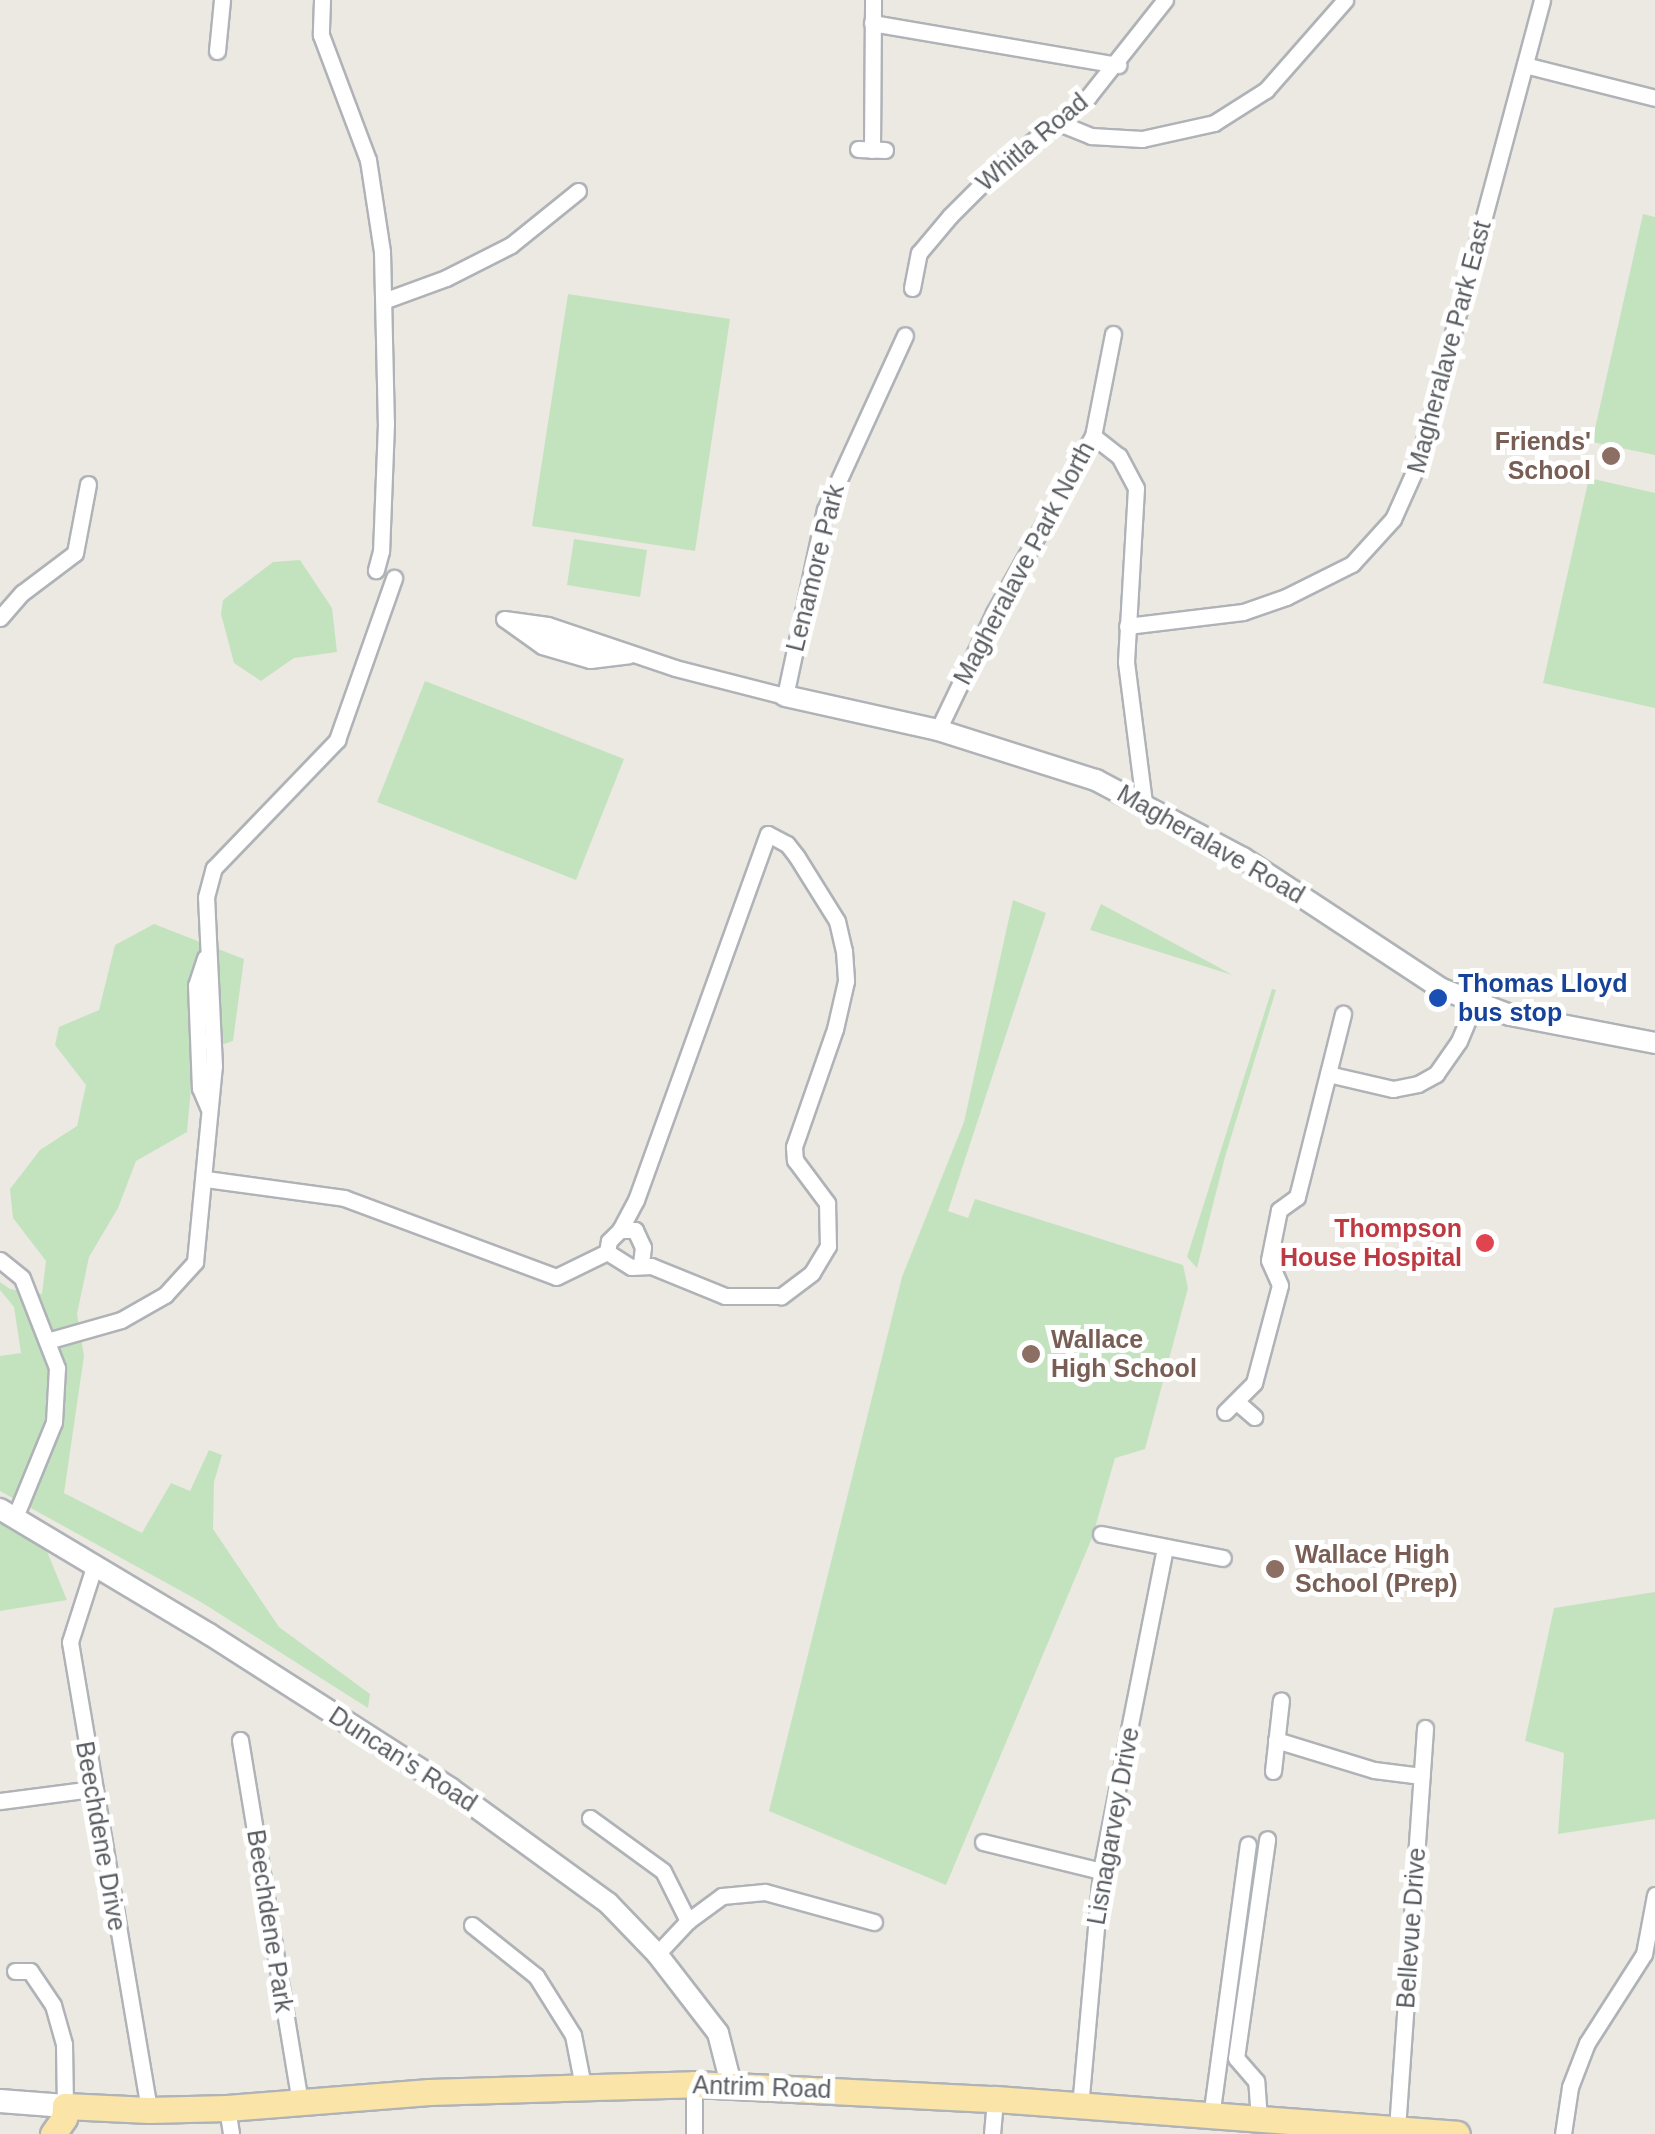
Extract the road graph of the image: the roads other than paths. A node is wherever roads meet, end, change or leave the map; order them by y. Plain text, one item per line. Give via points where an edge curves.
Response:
1 (222, 0) edge
2 (322, 0) edge
3 (873, 0) edge
4 (1165, 0) edge
5 (1345, 0) edge
6 (1542, 0) edge
7 (872, 23) junction
8 (217, 52) dead end
9 (1118, 64) junction
10 (1525, 65) junction
11 (1655, 98) edge
12 (1059, 123) junction
13 (872, 150) dead end
14 (578, 190) dead end
15 (912, 288) dead end
16 (386, 300) junction
17 (1112, 334) dead end
18 (906, 335) dead end
19 (1094, 436) junction
20 (88, 484) dead end
21 (376, 570) dead end
22 (394, 578) dead end
23 (0, 618) edge
24 (1127, 626) junction
25 (631, 654) junction
26 (785, 696) junction
27 (938, 730) junction
28 (1144, 802) junction
29 (1474, 1003) junction
30 (1343, 1014) dead end
31 (1655, 1043) edge
32 (1328, 1074) junction
33 (206, 1178) junction
34 (620, 1230) junction
35 (608, 1252) junction
36 (0, 1260) edge
37 (641, 1263) junction
38 (47, 1341) junction
39 (1254, 1417) dead end
40 (7, 1513) edge
41 (1101, 1534) dead end
42 (1166, 1547) junction
43 (1223, 1558) dead end
44 (95, 1564) junction
45 (1282, 1700) dead end
46 (1425, 1728) dead end
47 (240, 1740) dead end
48 (1276, 1740) junction
49 (1272, 1771) dead end
50 (1422, 1776) junction
51 (93, 1789) junction
52 (0, 1801) edge
53 (590, 1818) dead end
54 (1267, 1840) dead end
55 (984, 1842) dead end
56 (1248, 1845) dead end
57 (1101, 1871) junction
58 (1655, 1895) edge
59 (688, 1921) junction
60 (874, 1922) dead end
61 (472, 1925) dead end
62 (657, 1954) junction
63 (16, 1971) dead end
64 (694, 2084) junction
65 (731, 2084) junction
66 (583, 2086) junction
67 (996, 2099) junction
68 (0, 2102) edge
69 (300, 2102) junction
70 (65, 2106) junction
71 (227, 2108) junction
72 (1080, 2108) junction
73 (150, 2110) junction
74 (1211, 2117) junction
75 (1276, 2125) edge
76 (1397, 2128) junction
77 (1430, 2133) edge
78 (52, 2134) edge
79 (231, 2134) edge
80 (694, 2134) edge
81 (992, 2134) edge
82 (1457, 2134) edge
83 (1563, 2134) edge

1 - 8 street
2 - 16 street via 321,35 368,160
3 - 7 street
4 - 9 street, Whitla Road
5 - 12 street via 1266,90 1214,123 1142,139 1091,136
6 - 10 street, Magheralave Park East
7 - 9 street
7 - 13 street
9 - 12 street, Whitla Road
10 - 11 street
10 - 24 street, Magheralave Park East via 1418,463 1393,520 1352,564 1275,602
12 - 15 street, Whitla Road via 962,204 920,253
14 - 16 street via 511,245
16 - 21 street
17 - 19 street, Magheralave Park North
18 - 26 street, Lenamore Park via 825,510
19 - 24 street via 1119,456 1136,488
19 - 27 street, Magheralave Park North via 994,612
20 - 23 street via 75,553
22 - 33 street via 338,740 214,868 206,898 214,1066
24 - 28 street via 1127,681
25 - 25 street, Magheralave Road via 590,660 542,646 504,619 551,616 598,629
25 - 26 street, Magheralave Road
26 - 27 street, Magheralave Road
27 - 28 street, Magheralave Road via 1049,762
28 - 29 street, Magheralave Road via 1243,858 1410,971
29 - 31 street, Magheralave Road
29 - 32 street via 1459,1041 1436,1074 1418,1084 1393,1088
30 - 32 street
32 - 39 street via 1298,1197 1279,1210 1269,1260 1280,1285 1254,1383 1231,1406
33 - 35 street via 344,1198 556,1276
33 - 38 street via 195,1262 164,1295 122,1320
34 - 35 street
34 - 37 street via 629,1228 641,1239
34 - 37 street via 768,834 797,857 836,920 844,951 846,981 835,1029 794,1146 796,1160 827,1203 828,1246 812,1273 782,1296 725,1296
35 - 37 street via 631,1267
36 - 38 street via 22,1278
38 - 40 street via 57,1368 54,1422
40 - 44 street, Duncan's Road
41 - 42 street
42 - 43 street
42 - 57 street, Lisnagarvey Drive
44 - 51 street, Beechdene Drive via 70,1642
44 - 62 street, Duncan's Road via 502,1823 618,1912
45 - 48 street
46 - 50 street, Bellevue Drive
47 - 69 street, Beechdene Park
48 - 49 street
48 - 50 street via 1374,1770
50 - 76 street, Bellevue Drive
51 - 52 street
51 - 73 street, Beechdene Drive
53 - 59 street via 663,1871
54 - 75 street via 1236,2058 1256,2081
55 - 57 street
56 - 74 street
57 - 72 street, Lisnagarvey Drive
58 - 83 street via 1644,1954 1587,2043 1570,2086
59 - 60 street via 722,1896 765,1892
59 - 62 street
61 - 66 street via 536,1976 573,2035
62 - 65 street, Duncan's Road via 718,2033
63 - 70 street via 30,1971 52,2005 64,2044
64 - 65 main road, Antrim Road
64 - 66 main road, Antrim Road
64 - 80 street
65 - 67 main road, Antrim Road
66 - 69 main road, Antrim Road
67 - 72 main road, Antrim Road
67 - 81 street
68 - 70 main road
69 - 71 main road, Antrim Road
70 - 73 main road, Antrim Road
70 - 78 main road
71 - 73 main road, Antrim Road
71 - 79 street
72 - 74 main road, Antrim Road
74 - 75 main road, Antrim Road
75 - 76 main road, Antrim Road
76 - 77 main road, Antrim Road
77 - 82 main road, Antrim Road

